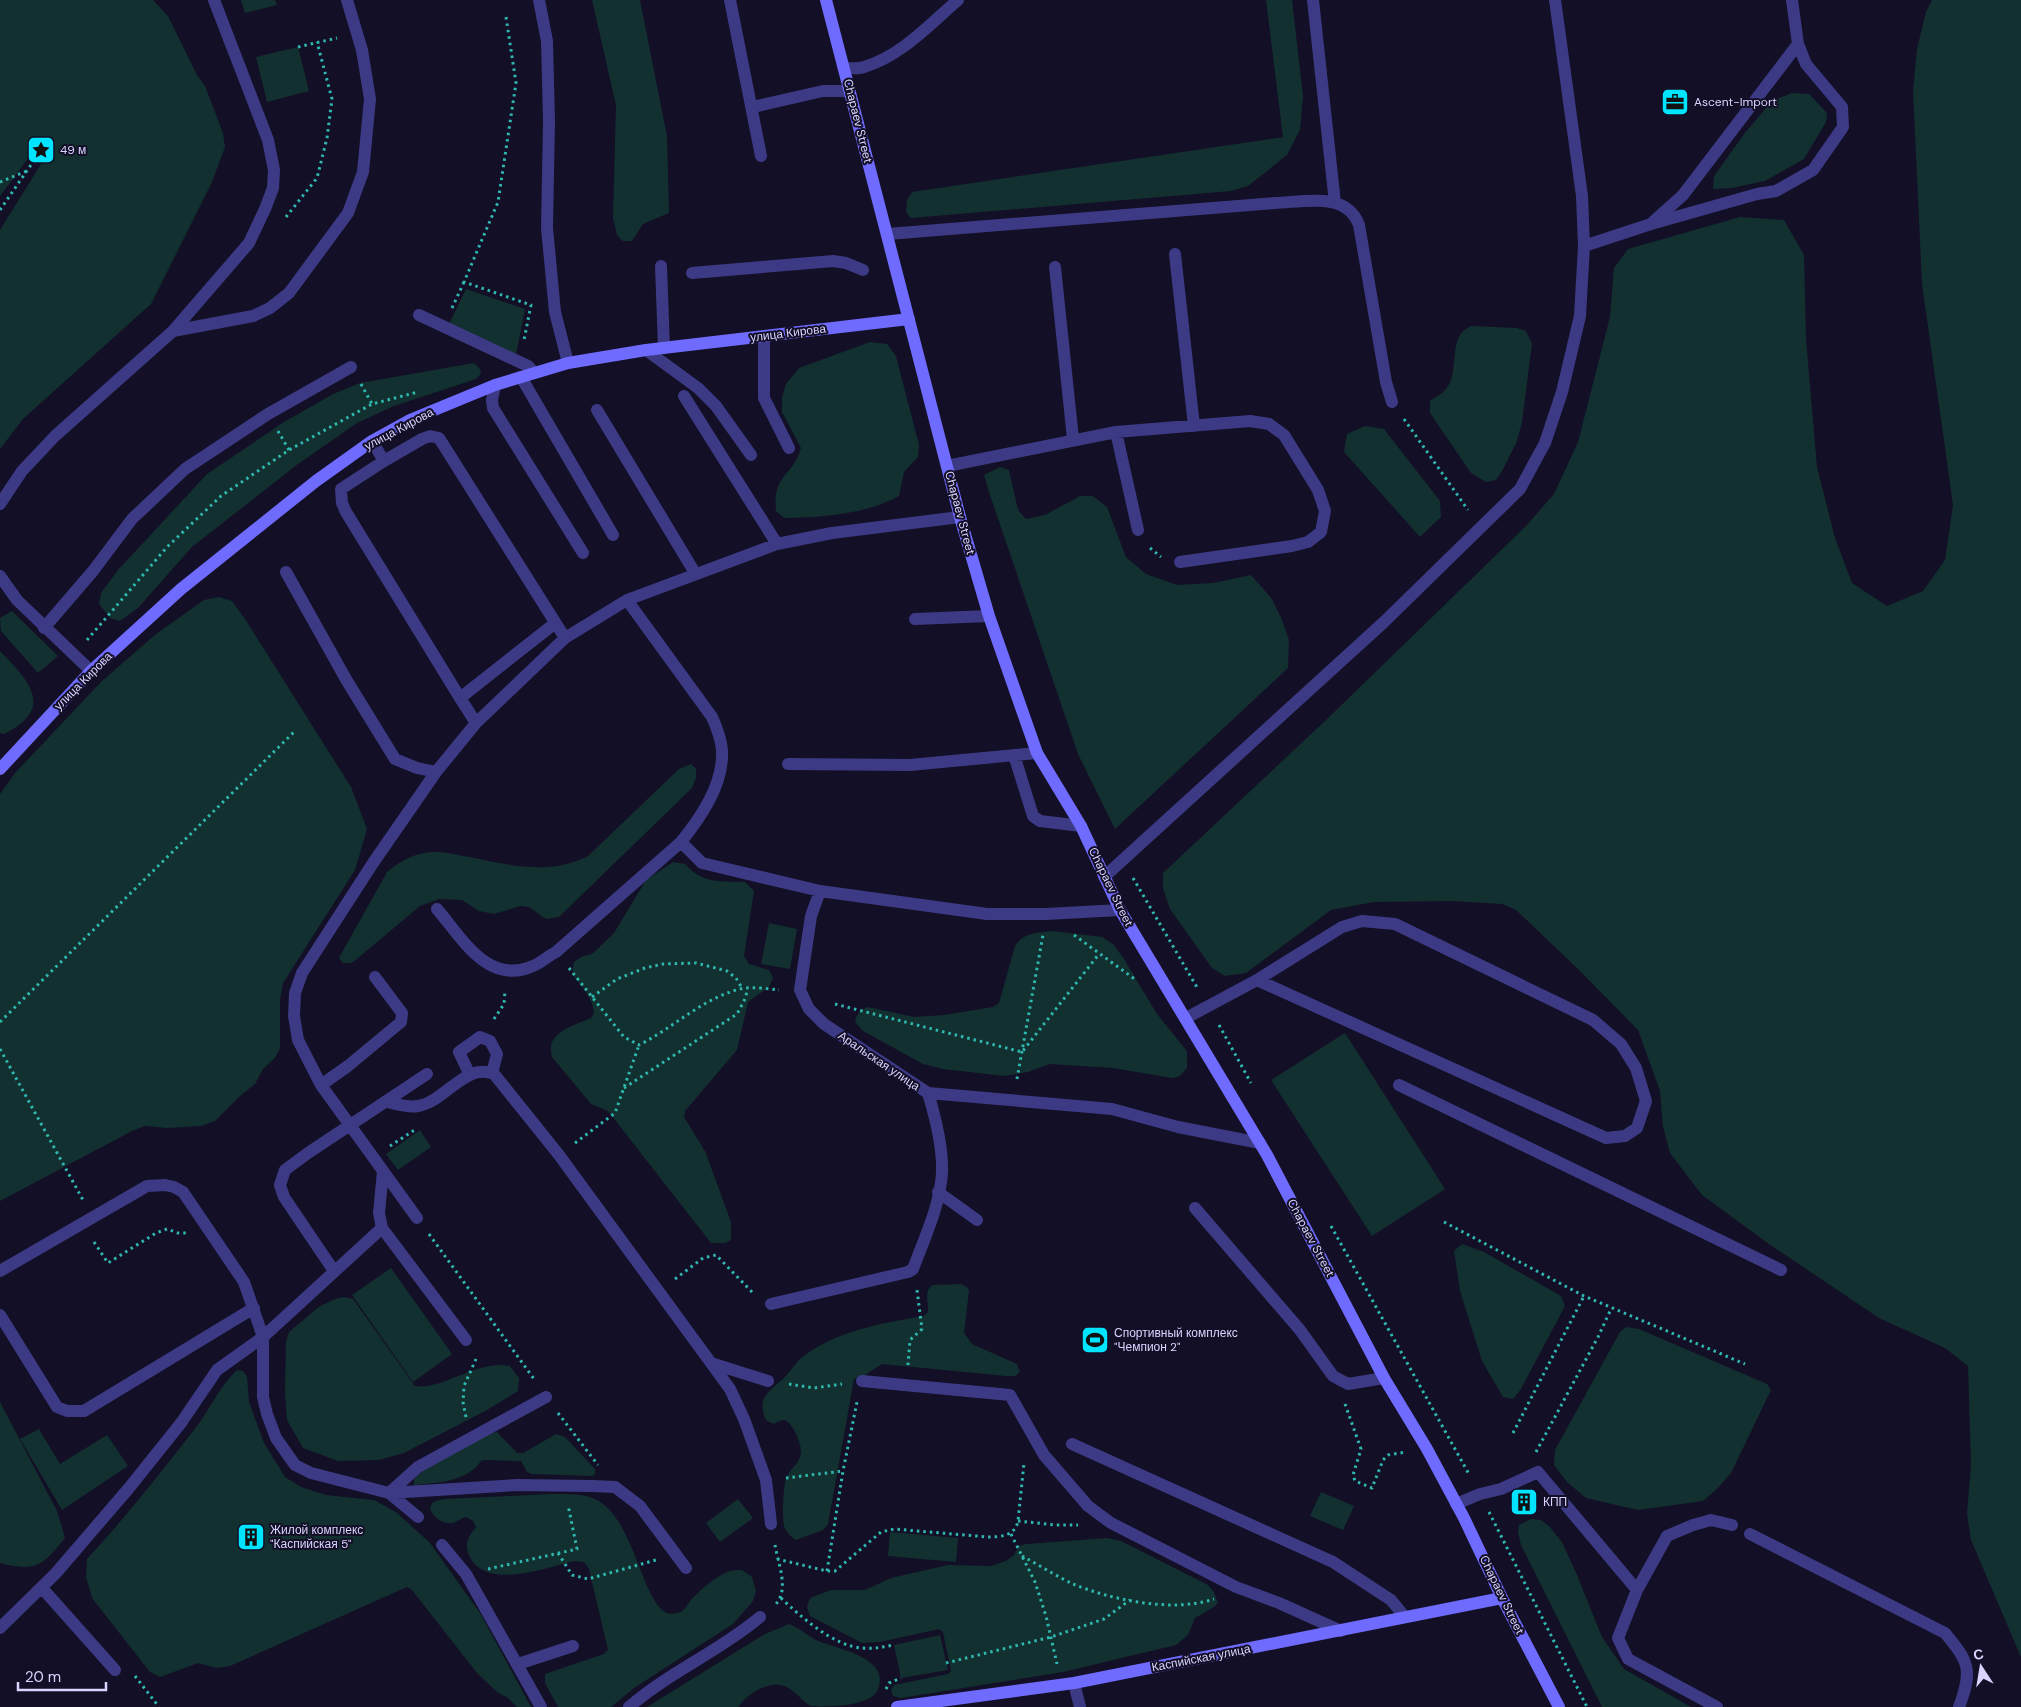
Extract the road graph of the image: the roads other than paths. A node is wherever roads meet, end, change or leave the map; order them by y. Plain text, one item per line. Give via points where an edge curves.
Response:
1 (214, 0) edge
2 (348, 0) edge
3 (539, 0) edge
4 (730, 0) edge
5 (826, 0) edge
6 (958, 0) edge
7 (1312, 0) edge
8 (1555, 0) edge
9 (1792, 0) edge
10 (1798, 44) junction
11 (845, 68) junction
12 (850, 91) junction
13 (753, 107) junction
14 (761, 156) dead end
15 (1335, 203) junction
16 (1650, 224) junction
17 (888, 234) junction
18 (1584, 246) junction
19 (1175, 254) dead end
20 (660, 266) dead end
21 (1055, 267) dead end
22 (863, 270) dead end
23 (692, 273) dead end
24 (419, 315) dead end
25 (908, 318) junction
26 (174, 331) junction
27 (764, 336) junction
28 (664, 348) junction
29 (646, 350) junction
30 (568, 363) junction
31 (351, 367) dead end
32 (534, 373) junction
33 (521, 377) junction
34 (495, 385) junction
35 (684, 396) dead end
36 (1392, 402) road end
37 (597, 410) dead end
38 (1194, 426) junction
39 (1116, 432) junction
40 (1073, 440) junction
41 (372, 442) junction
42 (789, 448) dead end
43 (752, 455) dead end
44 (384, 461) junction
45 (947, 466) junction
46 (0, 504) edge
47 (960, 517) junction
48 (1138, 530) road end
49 (613, 535) dead end
50 (777, 544) junction
51 (583, 553) dead end
52 (1180, 562) road end
53 (286, 572) dead end
54 (695, 573) junction
55 (0, 576) edge
56 (627, 600) junction
57 (989, 616) junction
58 (915, 619) dead end
59 (554, 624) junction
60 (44, 628) junction
61 (565, 638) junction
62 (91, 671) junction
63 (460, 698) junction
64 (476, 723) junction
65 (1037, 753) junction
66 (1014, 755) junction
67 (788, 764) dead end
68 (0, 769) edge
69 (436, 772) junction
70 (1081, 826) junction
71 (681, 842) junction
72 (1104, 877) junction
73 (820, 892) junction
74 (438, 909) dead end
75 (1120, 910) junction
76 (376, 978) dead end
77 (1257, 980) junction
78 (1186, 1018) junction
79 (492, 1073) junction
80 (427, 1074) dead end
81 (470, 1075) junction
82 (321, 1085) junction
83 (1399, 1085) dead end
84 (928, 1094) junction
85 (387, 1102) junction
86 (349, 1126) junction
87 (1260, 1142) junction
88 (383, 1171) junction
89 (938, 1192) junction
90 (1195, 1208) dead end
91 (417, 1218) dead end
92 (977, 1220) dead end
93 (382, 1228) junction
94 (1781, 1270) dead end
95 (0, 1271) edge
96 (334, 1271) junction
97 (771, 1304) road end
98 (254, 1308) junction
99 (0, 1315) edge
100 (263, 1337) junction
101 (466, 1340) road end
102 (711, 1364) junction
103 (1384, 1378) junction
104 (862, 1381) road end
105 (768, 1382) road end
106 (546, 1397) road end
107 (1072, 1444) dead end
108 (390, 1493) junction
109 (1456, 1504) junction
110 (418, 1517) dead end
111 (771, 1524) road end
112 (1732, 1525) dead end
113 (1750, 1534) dead end
114 (442, 1545) dead end
115 (686, 1568) dead end
116 (42, 1588) junction
117 (1637, 1590) junction
118 (1502, 1598) junction
119 (760, 1616) road end
120 (1405, 1617) junction
121 (0, 1628) edge
122 (1341, 1631) junction
123 (572, 1646) dead end
124 (518, 1664) junction
125 (115, 1670) dead end
126 (1068, 1684) junction
127 (541, 1707) edge
128 (629, 1707) edge
129 (897, 1707) edge
130 (1080, 1707) edge
131 (1559, 1707) edge
132 (1717, 1707) edge
133 (1958, 1707) edge

1 - 26 lane via 268,140 274,170 273,188 249,243
2 - 26 lane via 362,50 370,99 363,172 348,213 289,293 270,308 253,316
3 - 30 lane via 547,51 550,121 547,228 555,312
4 - 13 lane
5 - 11 main road, Chapaev Street
6 - 11 lane via 889,56 862,68
7 - 15 lane
8 - 18 lane via 1581,189
9 - 10 lane
10 - 16 lane via 1683,195
10 - 16 lane via 1806,64 1842,107 1843,127 1813,170 1776,191
11 - 12 main road, Chapaev Street
12 - 13 lane via 823,92
12 - 17 main road, Chapaev Street
13 - 14 lane
15 - 17 lane via 1275,203
15 - 36 lane via 1356,214
16 - 18 lane
17 - 25 main road, Chapaev Street
18 - 72 lane via 1580,316 1562,392 1544,443 1520,490 1384,622
19 - 38 lane
20 - 28 lane
21 - 40 lane
22 - 23 lane via 833,261
24 - 32 lane via 528,366
25 - 27 main road, улица Кирова
25 - 45 main road, Chapaev Street
26 - 46 lane via 55,436 22,471
27 - 28 main road, улица Кирова
27 - 42 lane via 764,398
28 - 29 main road, улица Кирова
29 - 30 main road, улица Кирова
29 - 43 lane via 698,388 716,406
30 - 32 main road, улица Кирова
31 - 60 lane via 268,414 185,469 132,519
32 - 33 main road, улица Кирова
33 - 34 main road, улица Кирова
33 - 49 lane
34 - 41 main road, улица Кирова via 410,420
34 - 51 lane via 493,408
35 - 50 lane
37 - 54 lane
38 - 39 lane
38 - 52 lane via 1250,421 1269,424 1284,435 1318,490 1325,511 1321,532 1308,542
39 - 40 lane
39 - 48 lane
40 - 45 lane
41 - 44 lane
41 - 62 main road, улица Кирова via 316,481 181,589
44 - 59 lane via 430,436 442,440
44 - 63 lane via 341,489 342,502
45 - 47 main road, Chapaev Street
47 - 50 lane
47 - 57 main road, Chapaev Street
50 - 54 lane
53 - 69 lane via 346,681 395,759
54 - 56 lane
55 - 60 lane via 17,600
56 - 61 lane
56 - 71 lane via 712,717 719,734 721,770 696,824
57 - 58 lane
57 - 65 main road, Chapaev Street
59 - 61 lane
59 - 63 lane
60 - 62 lane
61 - 64 lane
62 - 68 main road, улица Кирова
63 - 64 lane
64 - 69 lane
65 - 66 lane
65 - 70 main road, Chapaev Street
66 - 67 lane via 910,765
66 - 70 lane via 1033,816 1040,821
69 - 82 lane via 372,863 302,973 295,993 295,1024 298,1040
70 - 72 main road, Chapaev Street
71 - 73 lane via 702,863
71 - 74 lane via 556,952 523,970 504,971 481,960
72 - 75 main road, Chapaev Street
73 - 75 lane via 988,914
73 - 84 lane, Аральская улица via 811,916 800,990 809,1009 824,1024
75 - 78 main road, Chapaev Street
76 - 82 lane via 402,1013 401,1022
77 - 77 lane via 1342,927 1362,921 1395,924 1593,1020 1621,1044 1636,1068 1646,1101 1637,1128 1625,1136 1606,1138
77 - 78 lane
78 - 87 main road, Chapaev Street
79 - 81 lane via 474,1072
79 - 81 lane via 497,1054 490,1041 480,1037 459,1052
79 - 102 lane via 559,1156
80 - 85 lane
81 - 85 lane via 417,1106
82 - 86 lane
83 - 94 lane
84 - 87 lane via 1112,1109 1178,1127
84 - 89 lane, Аральская улица via 940,1153 942,1173
85 - 86 lane
86 - 88 lane
86 - 96 lane via 284,1170 280,1186 284,1197
87 - 103 main road, Chapaev Street
88 - 91 lane
88 - 93 lane via 379,1213
89 - 92 lane
89 - 97 lane, Аральская улица via 913,1269
90 - 103 lane via 1300,1330 1333,1376 1348,1384
93 - 96 lane
93 - 101 lane
95 - 98 lane via 147,1186 174,1187 183,1192 244,1282
96 - 100 lane
98 - 99 lane via 84,1411 74,1412 57,1406
98 - 100 lane
100 - 108 lane via 267,1414 276,1438 295,1465 311,1473
100 - 116 lane via 217,1370 181,1423 129,1488
102 - 105 lane
102 - 111 lane via 730,1389 744,1419 766,1480
103 - 109 main road, Chapaev Street
104 - 122 lane via 1010,1395 1044,1455 1088,1506 1111,1523 1236,1587
106 - 108 lane via 418,1467
107 - 120 lane via 1333,1562 1391,1600
108 - 110 lane
108 - 115 lane via 517,1486 615,1488 640,1506
109 - 117 lane via 1538,1472
109 - 118 main road, Chapaev Street
112 - 117 lane via 1711,1520 1667,1536
113 - 133 lane via 1945,1633 1962,1654 1968,1675
114 - 124 lane via 466,1574
116 - 121 lane
116 - 125 lane
117 - 132 lane via 1618,1638 1628,1659
118 - 120 main road, Каспийская улица
118 - 131 main road, Chapaev Street
119 - 128 lane
120 - 122 main road, Каспийская улица
122 - 126 main road, Каспийская улица
123 - 124 lane
124 - 127 lane
126 - 129 main road, Каспийская улица
126 - 130 lane

